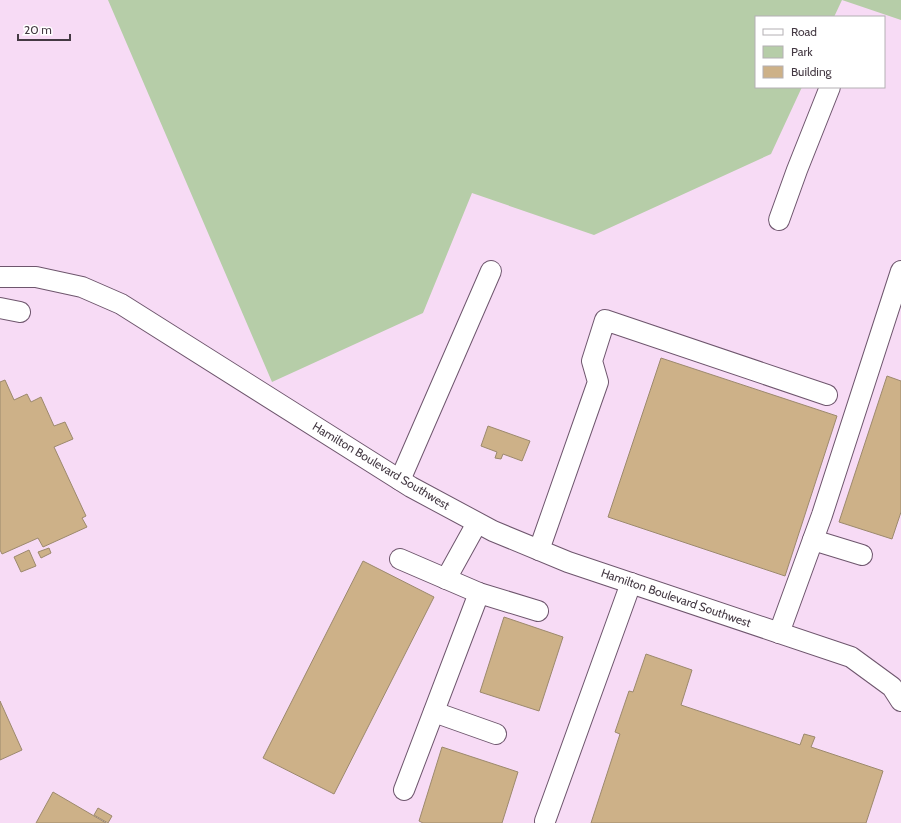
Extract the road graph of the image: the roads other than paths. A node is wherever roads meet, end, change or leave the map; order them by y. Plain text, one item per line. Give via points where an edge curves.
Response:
1 (830, 88) edge
2 (779, 220) dead end
3 (491, 270) dead end
4 (901, 271) edge
5 (0, 277) edge
6 (0, 308) edge
7 (20, 312) dead end
8 (827, 395) dead end
9 (400, 480) junction
10 (477, 523) junction
11 (813, 540) junction
12 (539, 550) junction
13 (862, 555) dead end
14 (400, 559) dead end
15 (446, 579) junction
16 (631, 583) junction
17 (479, 593) junction
18 (538, 611) dead end
19 (779, 633) junction
20 (901, 701) edge
21 (434, 712) junction
22 (496, 734) dead end
23 (404, 790) dead end
24 (545, 821) dead end

1 - 2 street
3 - 9 street
4 - 11 street
5 - 9 street, Hamilton Boulevard Southwest via 36,277 67,283 121,304
6 - 7 street
8 - 12 street via 605,320 592,361 598,382
9 - 10 street, Hamilton Boulevard Southwest
10 - 12 street, Hamilton Boulevard Southwest
10 - 15 street
11 - 13 street
11 - 19 street
12 - 16 street, Hamilton Boulevard Southwest
14 - 15 street
15 - 17 street
16 - 19 street, Hamilton Boulevard Southwest
16 - 24 street
17 - 18 street
17 - 21 street
19 - 20 street, Hamilton Boulevard Southwest via 851,657 892,687
21 - 22 street
21 - 23 street

